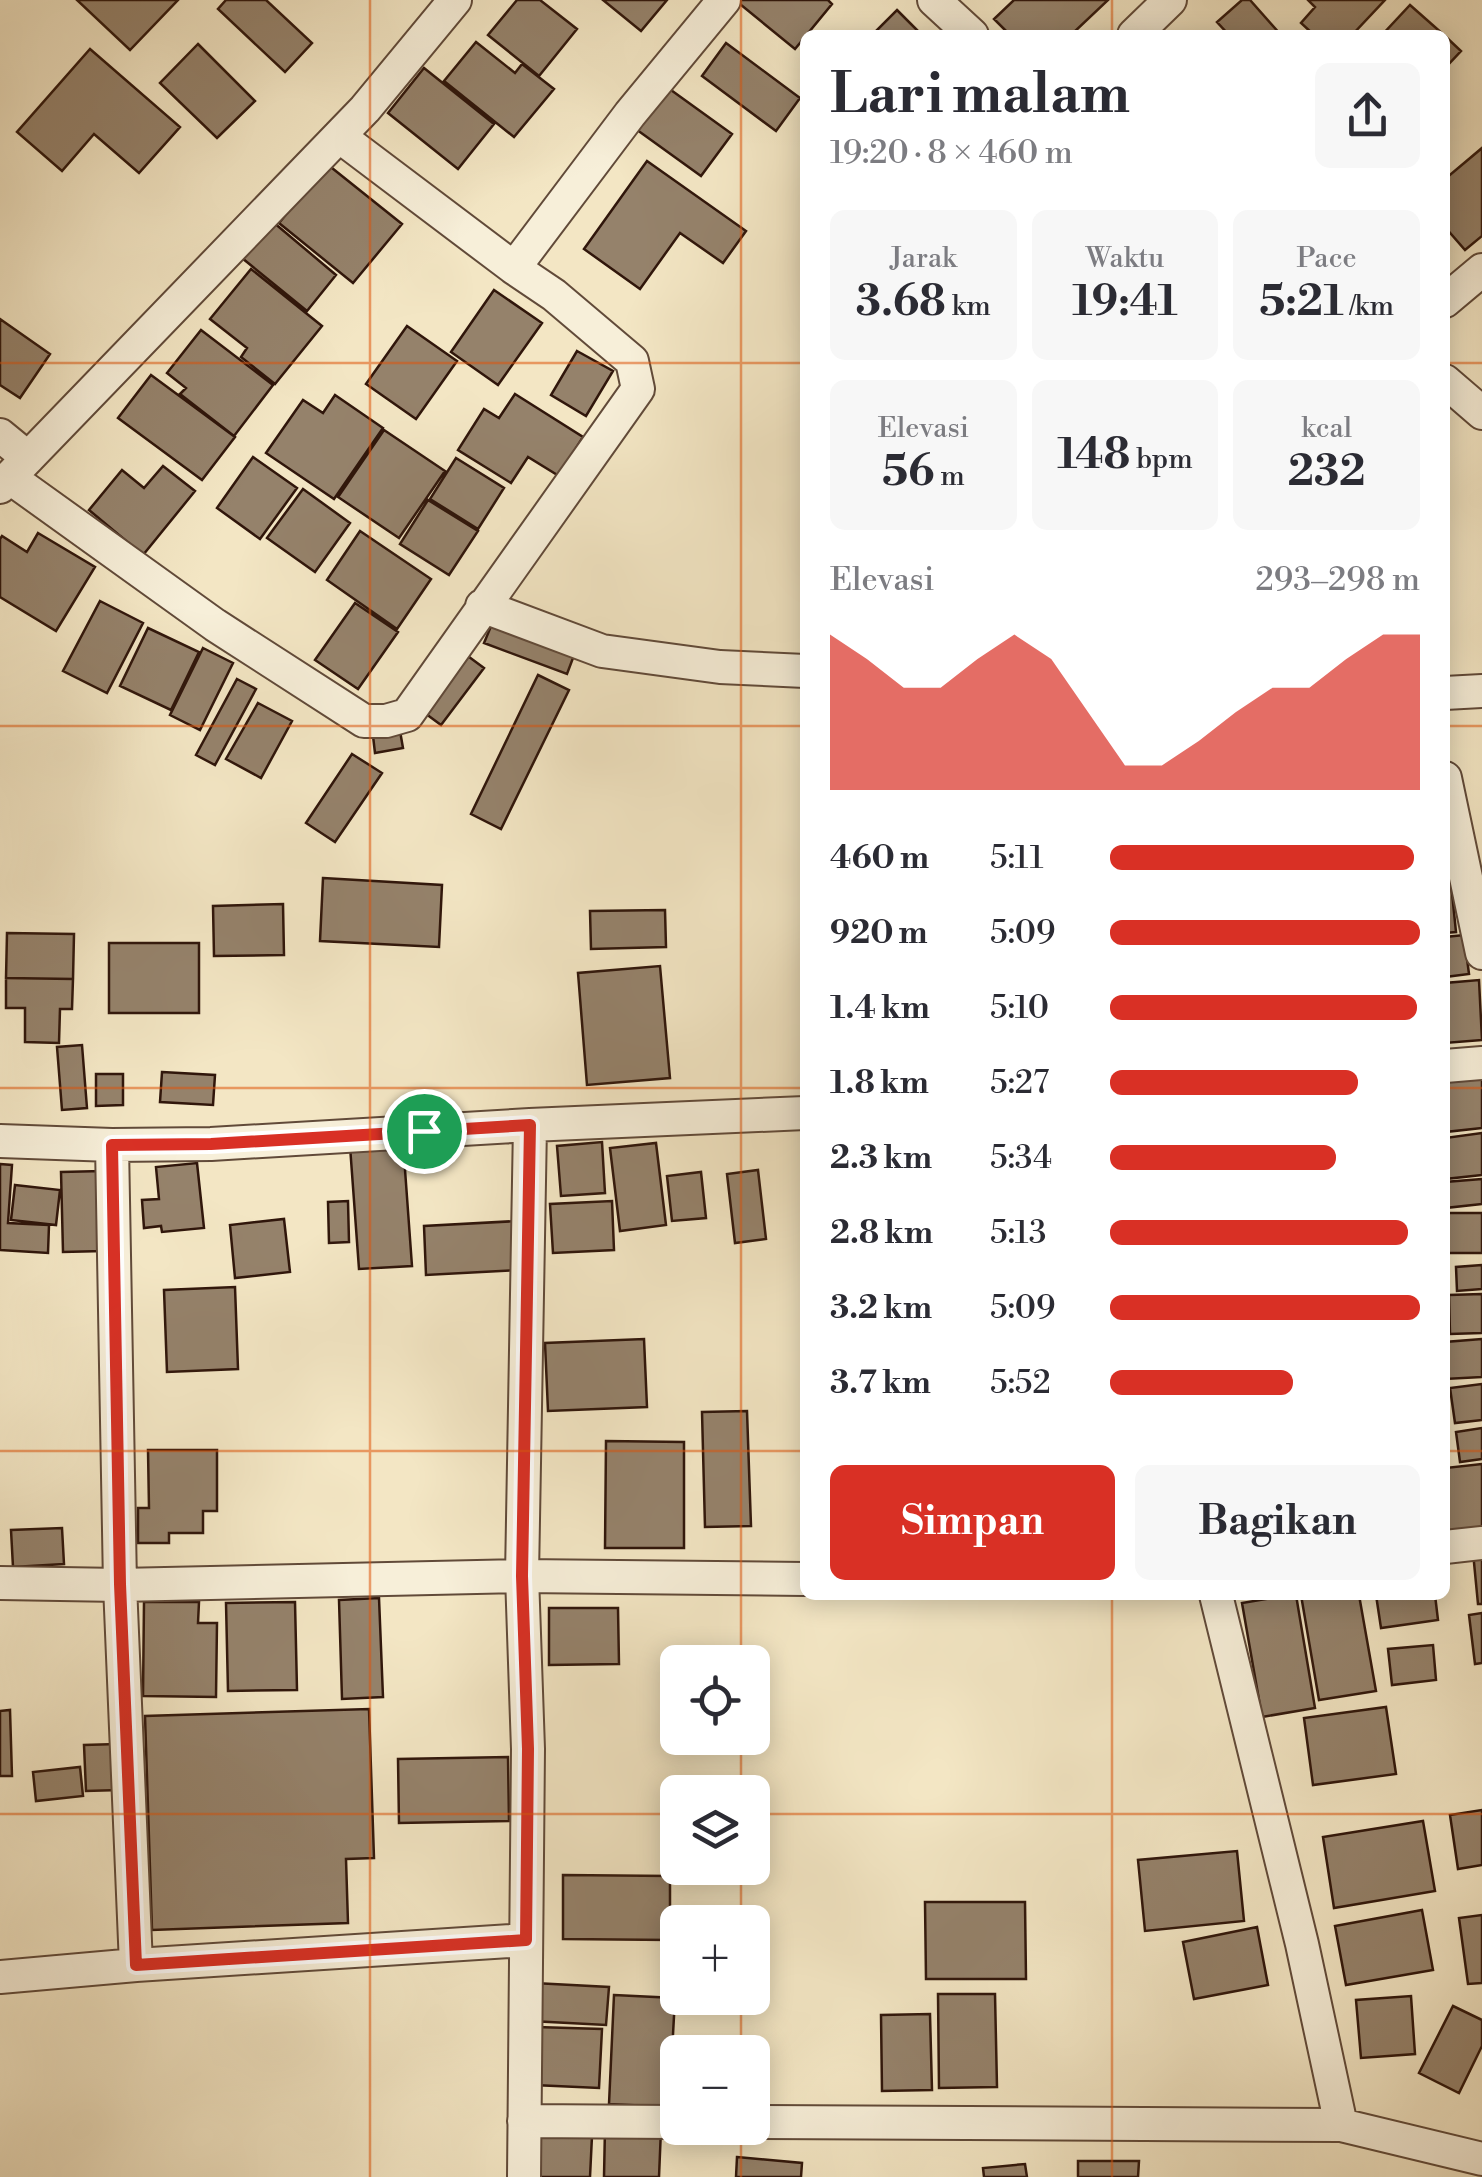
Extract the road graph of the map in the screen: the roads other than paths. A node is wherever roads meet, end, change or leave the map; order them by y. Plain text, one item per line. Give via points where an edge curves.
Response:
1 (456, 0) edge
2 (724, 0) edge
3 (934, 0) edge
4 (1170, 0) edge
5 (967, 30) edge
6 (1139, 30) edge
7 (339, 136) junction
8 (514, 268) junction
9 (1482, 270) edge
10 (1450, 296) edge
11 (1450, 385) edge
12 (1482, 413) edge
13 (0, 435) edge
14 (12, 474) edge
15 (482, 606) junction
16 (800, 671) edge
17 (1482, 691) edge
18 (1450, 693) edge
19 (1450, 802) edge
20 (1482, 953) edge
21 (1482, 1063) edge
22 (1450, 1066) edge
23 (800, 1113) edge
24 (530, 1125) junction
25 (0, 1141) edge
26 (112, 1145) junction
27 (1482, 1543) edge
28 (1450, 1546) edge
29 (522, 1576) junction
30 (800, 1579) edge
31 (0, 1583) edge
32 (120, 1584) junction
33 (1217, 1600) edge
34 (526, 1940) junction
35 (136, 1965) junction
36 (0, 1977) edge
37 (524, 2121) junction
38 (660, 2122) edge
39 (770, 2122) edge
40 (1340, 2125) junction
41 (1477, 2165) edge
42 (524, 2177) edge

1 - 7 street
2 - 8 street
3 - 5 street
4 - 6 street
7 - 8 street
7 - 14 street
8 - 15 street via 632,361 638,390
9 - 10 street
11 - 12 street
13 - 14 street
14 - 15 street via 215,626 364,722 408,715
15 - 16 street via 602,651
17 - 18 street
19 - 20 street
21 - 22 street
23 - 24 street
24 - 26 street
24 - 29 street
25 - 26 street
26 - 32 street
27 - 28 street
29 - 30 street
29 - 32 street
29 - 34 street
31 - 32 street
32 - 35 street
33 - 40 street
34 - 35 street
34 - 37 street
35 - 36 street
37 - 38 street
37 - 42 street
39 - 40 street
40 - 41 street

